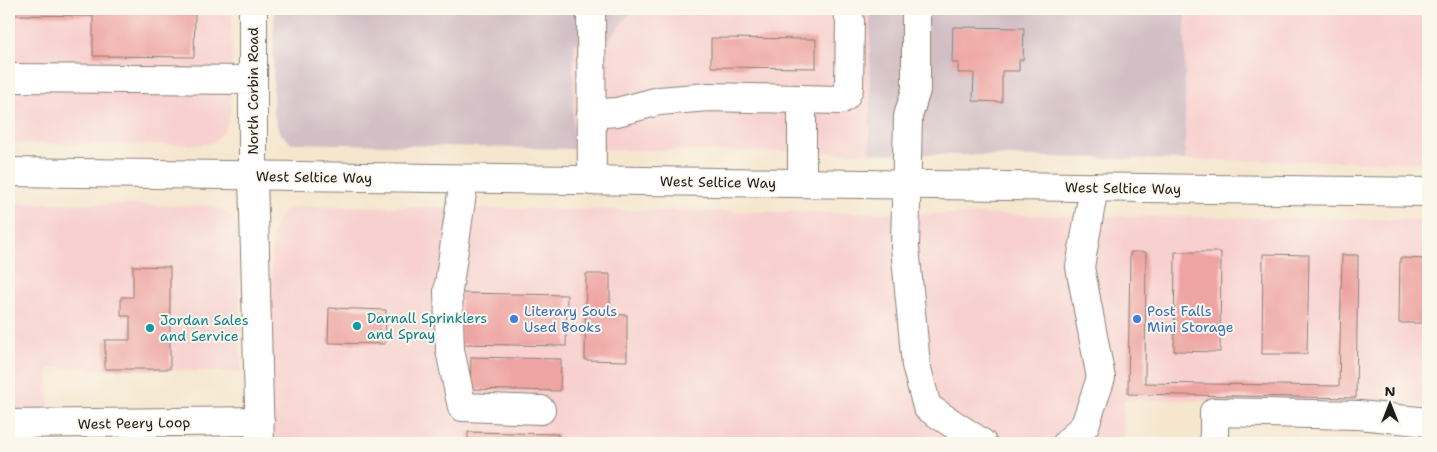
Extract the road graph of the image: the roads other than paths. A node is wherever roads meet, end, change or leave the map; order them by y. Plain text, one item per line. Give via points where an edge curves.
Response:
1 (253, 9) edge
2 (590, 9) edge
3 (847, 9) edge
4 (916, 9) edge
5 (9, 78) edge
6 (252, 80) junction
7 (802, 100) junction
8 (591, 114) junction
9 (9, 172) edge
10 (252, 176) junction
11 (464, 180) junction
12 (592, 181) junction
13 (802, 183) junction
14 (906, 184) junction
15 (1094, 187) junction
16 (1428, 192) edge
17 (541, 410) dead end
18 (1428, 422) edge
19 (9, 424) edge
20 (260, 432) edge
21 (1394, 432) edge
22 (982, 443) edge
23 (1067, 443) edge
24 (1214, 443) edge

1 - 6 main road, North Corbin Road
2 - 8 main road
3 - 7 main road via 850,20 849,88 845,97 840,100
4 - 14 main road via 916,90 908,116
5 - 6 main road
6 - 10 main road, North Corbin Road
7 - 8 main road via 709,97 659,101 616,112
7 - 13 main road
8 - 12 main road
9 - 10 main road, West Seltice Way
10 - 11 main road, West Seltice Way
10 - 20 main road, North Corbin Road
11 - 12 main road, West Seltice Way
11 - 17 main road via 448,290 450,350 462,407
12 - 13 main road, West Seltice Way
13 - 14 main road, West Seltice Way
14 - 15 main road, West Seltice Way
14 - 22 main road via 906,265 916,365 927,408
15 - 16 main road, West Seltice Way
15 - 23 main road via 1080,267 1101,378 1085,425
18 - 21 main road
19 - 20 main road, West Peery Loop
21 - 24 main road via 1359,415 1214,412

